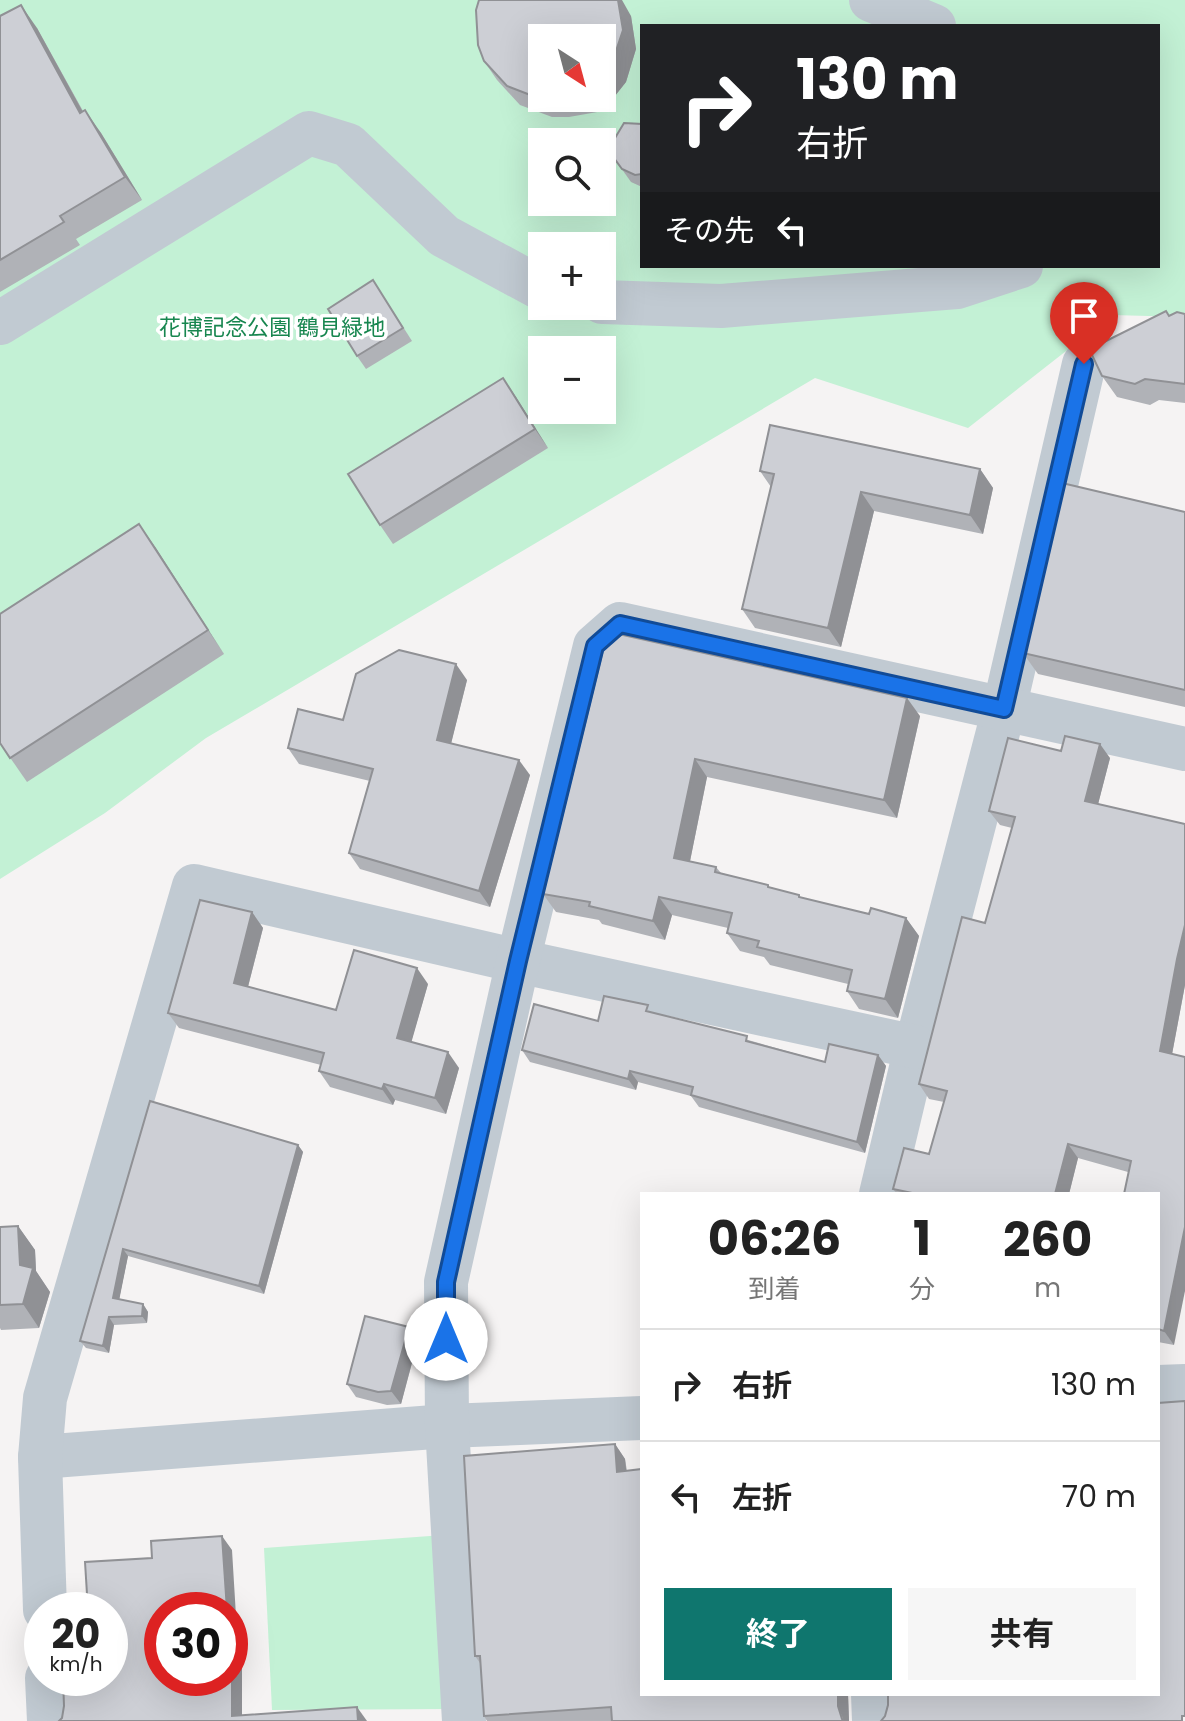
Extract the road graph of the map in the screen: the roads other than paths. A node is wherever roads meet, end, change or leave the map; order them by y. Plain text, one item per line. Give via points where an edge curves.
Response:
1 (871, 0) edge
2 (929, 24) edge
3 (1015, 268) edge
4 (528, 281) edge
5 (616, 302) edge
6 (0, 323) edge
7 (1084, 364) dead end
8 (1004, 709) junction
9 (1185, 749) edge
10 (518, 961) junction
11 (916, 1047) junction
12 (881, 1192) edge
13 (1185, 1386) edge
14 (1160, 1387) edge
15 (640, 1418) edge
16 (447, 1426) junction
17 (40, 1457) junction
18 (44, 1592) edge
19 (48, 1696) edge
20 (873, 1696) edge
21 (49, 1721) edge
22 (464, 1721) edge
23 (874, 1721) edge

1 - 2 street
3 - 5 street via 957,287 721,306
4 - 6 street via 444,236 348,145 309,133
7 - 8 street
8 - 9 street
8 - 10 street via 620,624 595,646
8 - 11 street
10 - 11 street
10 - 16 street via 446,1282
10 - 17 street via 194,886 45,1398
11 - 12 street
13 - 14 street
15 - 16 street
16 - 17 street
16 - 22 street
17 - 18 street
19 - 21 street
20 - 23 street

